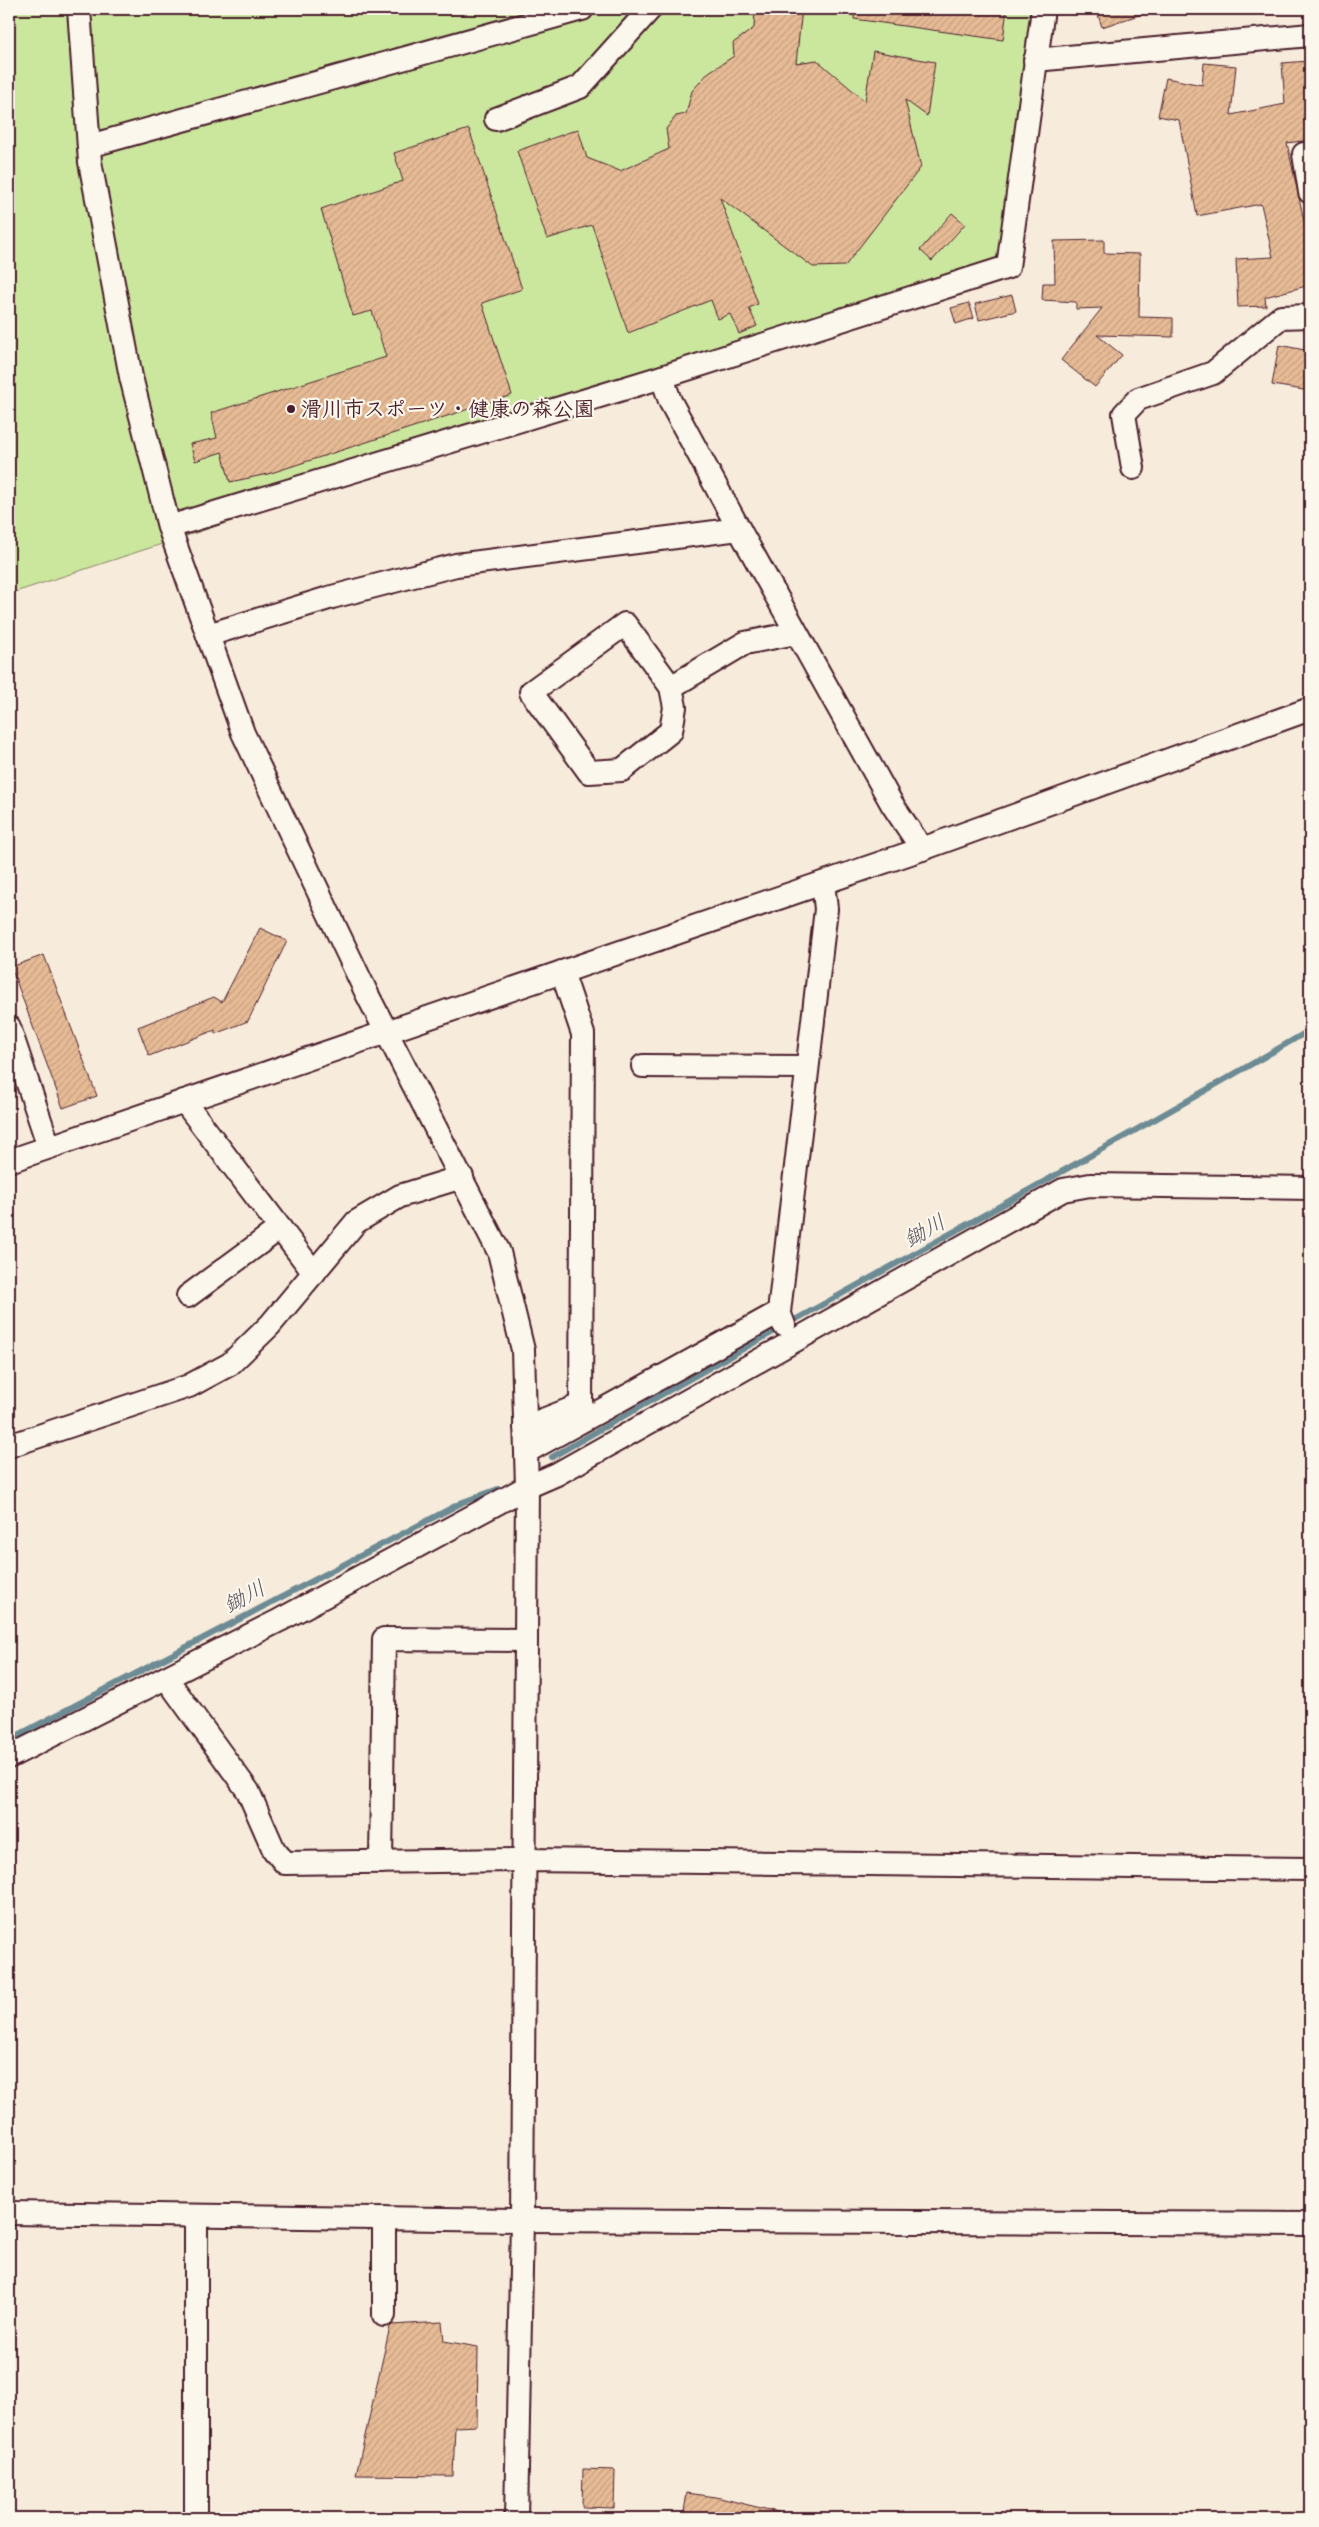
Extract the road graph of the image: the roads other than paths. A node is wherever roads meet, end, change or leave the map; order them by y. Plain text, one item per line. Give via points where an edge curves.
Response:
1 (79, 9) edge
2 (582, 9) edge
3 (650, 9) edge
4 (1044, 9) edge
5 (1310, 35) edge
6 (1035, 60) junction
7 (496, 119) dead end
8 (89, 146) junction
9 (1310, 153) edge
10 (1310, 192) edge
11 (1310, 316) edge
12 (662, 377) junction
13 (1132, 468) dead end
14 (170, 527) junction
15 (739, 529) junction
16 (796, 633) junction
17 (208, 635) junction
18 (672, 688) junction
19 (1310, 710) edge
20 (922, 849) junction
21 (822, 883) junction
22 (562, 972) junction
23 (9, 1027) edge
24 (387, 1032) junction
25 (643, 1066) dead end
26 (807, 1067) junction
27 (184, 1101) junction
28 (49, 1148) junction
29 (9, 1161) edge
30 (462, 1177) junction
31 (1310, 1188) edge
32 (280, 1228) junction
33 (314, 1273) junction
34 (188, 1296) dead end
35 (785, 1327) junction
36 (525, 1427) junction
37 (9, 1446) edge
38 (526, 1452) junction
39 (527, 1487) junction
40 (526, 1640) junction
41 (167, 1678) junction
42 (9, 1757) edge
43 (524, 1860) junction
44 (381, 1862) junction
45 (1310, 1869) edge
46 (9, 2212) edge
47 (196, 2216) junction
48 (384, 2218) junction
49 (522, 2220) junction
50 (1310, 2224) edge
51 (384, 2316) dead end
52 (196, 2518) edge
53 (516, 2518) edge

1 - 8 street
2 - 8 street
3 - 7 street via 580,87
4 - 6 street
5 - 6 street
6 - 12 street via 1008,267
8 - 14 street via 130,377
9 - 10 street via 1304,154
11 - 13 street via 1281,317 1213,373 1138,399 1124,414
12 - 14 street
12 - 15 street via 670,401
14 - 17 street
15 - 16 street
15 - 17 street via 456,565
16 - 18 street via 745,643
16 - 20 street via 892,804
17 - 24 street via 243,733
18 - 18 street via 625,624 532,692 589,772 622,770 671,731 676,707
19 - 20 street
20 - 21 street
21 - 22 street
21 - 26 street via 826,909
22 - 24 street
22 - 36 street via 583,1034 581,1405
23 - 28 street
24 - 27 street
24 - 30 street
25 - 26 street
26 - 35 street
27 - 28 street
27 - 32 street
28 - 29 street
30 - 33 street via 400,1196 356,1222
30 - 36 street via 499,1252 523,1350
31 - 35 street via 1090,1185 1063,1190
32 - 33 street
32 - 34 street
33 - 37 street via 270,1326 230,1364 189,1386
35 - 38 street
35 - 39 street via 557,1474
36 - 38 street
38 - 39 street
39 - 40 street
39 - 41 street
40 - 43 street
40 - 44 street via 384,1639
41 - 42 street
41 - 44 street via 248,1791 274,1850 285,1863
43 - 44 street
43 - 45 street
43 - 49 street
46 - 47 street
47 - 48 street
47 - 52 street
48 - 49 street
48 - 51 street
49 - 50 street
49 - 53 street

